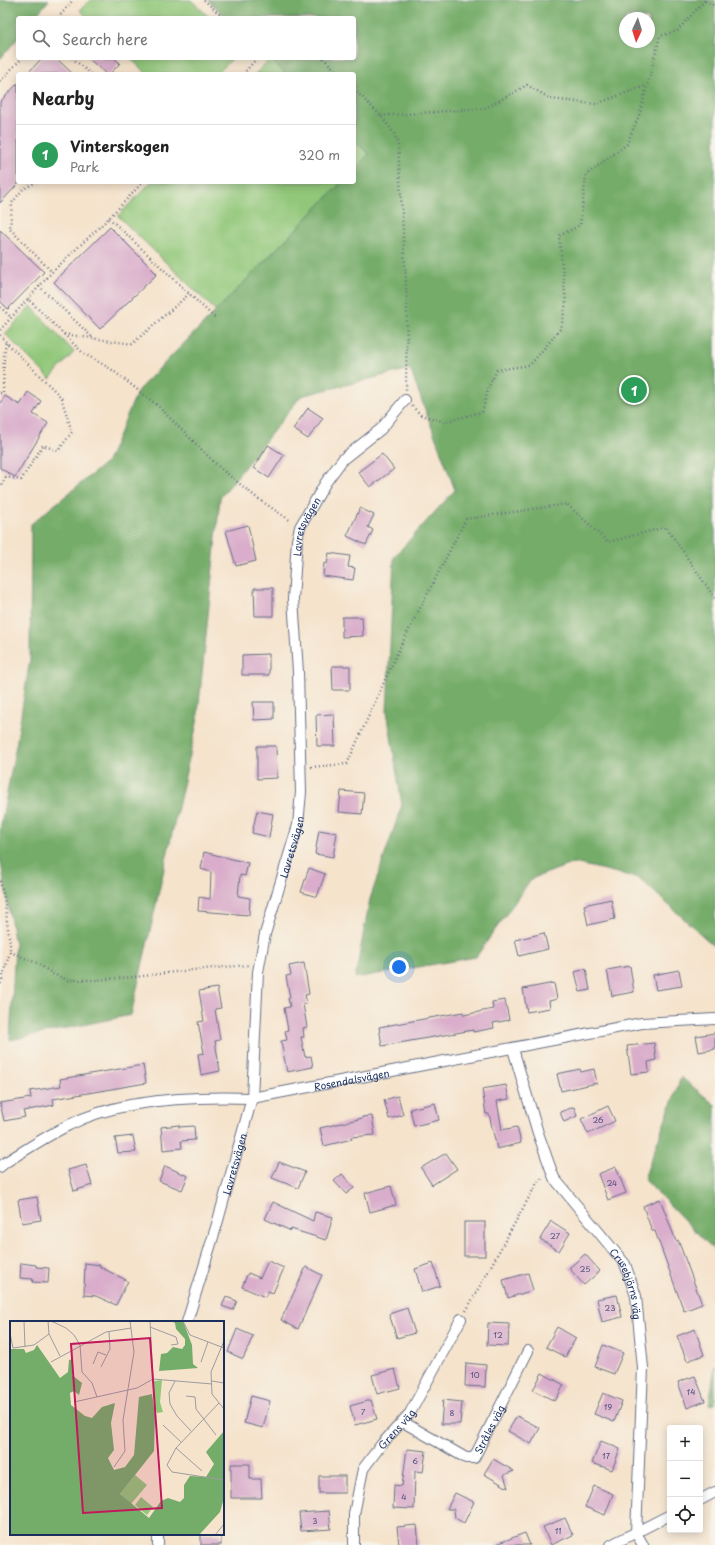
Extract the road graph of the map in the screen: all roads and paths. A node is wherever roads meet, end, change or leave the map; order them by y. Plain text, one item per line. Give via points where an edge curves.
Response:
1 (73, 0) edge
2 (204, 0) edge
3 (705, 0) edge
4 (715, 6) edge
5 (60, 16) edge
6 (222, 16) edge
7 (20, 60) edge
8 (74, 60) edge
9 (255, 60) edge
10 (325, 60) edge
11 (89, 72) edge
12 (244, 72) edge
13 (337, 72) edge
14 (0, 80) edge
15 (647, 85) junction
16 (356, 91) edge
17 (381, 116) junction
18 (34, 184) edge
19 (141, 184) edge
20 (109, 218) junction
21 (52, 272) junction
22 (39, 286) junction
23 (189, 294) junction
24 (28, 299) junction
25 (0, 307) edge
26 (12, 317) junction
27 (215, 318) dead end
28 (0, 330) edge
29 (64, 334) junction
30 (0, 335) edge
31 (94, 339) junction
32 (6, 342) junction
33 (0, 393) edge
34 (406, 400) junction
35 (0, 487) edge
36 (300, 527) junction
37 (715, 598) edge
38 (300, 768) junction
39 (0, 881) edge
40 (10, 952) junction
41 (260, 964) junction
42 (0, 986) edge
43 (715, 1018) edge
44 (513, 1048) junction
45 (252, 1098) junction
46 (0, 1168) edge
47 (551, 1170) junction
48 (461, 1319) joint
49 (187, 1321) edge
50 (528, 1351) dead end
51 (403, 1422) junction
52 (715, 1492) edge
53 (703, 1498) edge
54 (667, 1518) edge
55 (636, 1533) junction
56 (354, 1545) edge
57 (611, 1545) edge
58 (643, 1545) edge

1 - 5 path
2 - 6 path
3 - 4 path
3 - 15 path via 677,31 660,36
7 - 14 path
8 - 11 path
9 - 12 path
10 - 13 path
15 - 17 path via 596,104 551,99 527,85 486,108
15 - 34 path via 640,113 627,144 586,175 580,225 559,236 566,303 561,328 530,365 497,370 489,386 482,412 444,422 421,415
16 - 17 path
17 - 34 path via 394,133 398,145 408,301
18 - 21 path via 23,190 12,203 10,229
19 - 20 path
20 - 21 path
20 - 23 path
21 - 22 path
22 - 24 path
22 - 31 path
23 - 27 path
23 - 31 path via 132,344
24 - 26 path
24 - 29 path
25 - 26 path
26 - 28 path
29 - 31 path
29 - 36 path via 83,353 111,369 157,405 219,467 251,494
30 - 32 path
32 - 33 path via 3,393
32 - 35 path via 61,397 72,432 58,451 43,446 21,480 6,476
34 - 36 street, Lavretsvägen via 381,429 343,459 326,482
36 - 38 street, Lavretsvägen via 293,599
37 - 38 path via 666,527 608,542 567,504 466,519 399,648 347,764
38 - 41 street, Lavretsvägen via 298,825 265,934
39 - 40 path
40 - 41 path via 68,980 135,977
40 - 42 path
41 - 45 street, Lavretsvägen
43 - 44 street, Rosendalsvägen via 642,1023
44 - 45 street, Rosendalsvägen
44 - 47 street, Crusebjörns väg
45 - 46 street, Rosendalsvägen via 221,1097 144,1102 99,1113 70,1124
45 - 49 street, Lavretsvägen
47 - 48 path via 537,1183
47 - 55 street, Crusebjörns väg via 554,1178 625,1264 636,1296 643,1368
48 - 51 street, Grens väg
50 - 51 street, Stråles väg via 474,1458 466,1458
51 - 56 street, Grens väg via 381,1445 364,1469 354,1514
52 - 53 street
54 - 55 street
55 - 57 street
55 - 58 street

